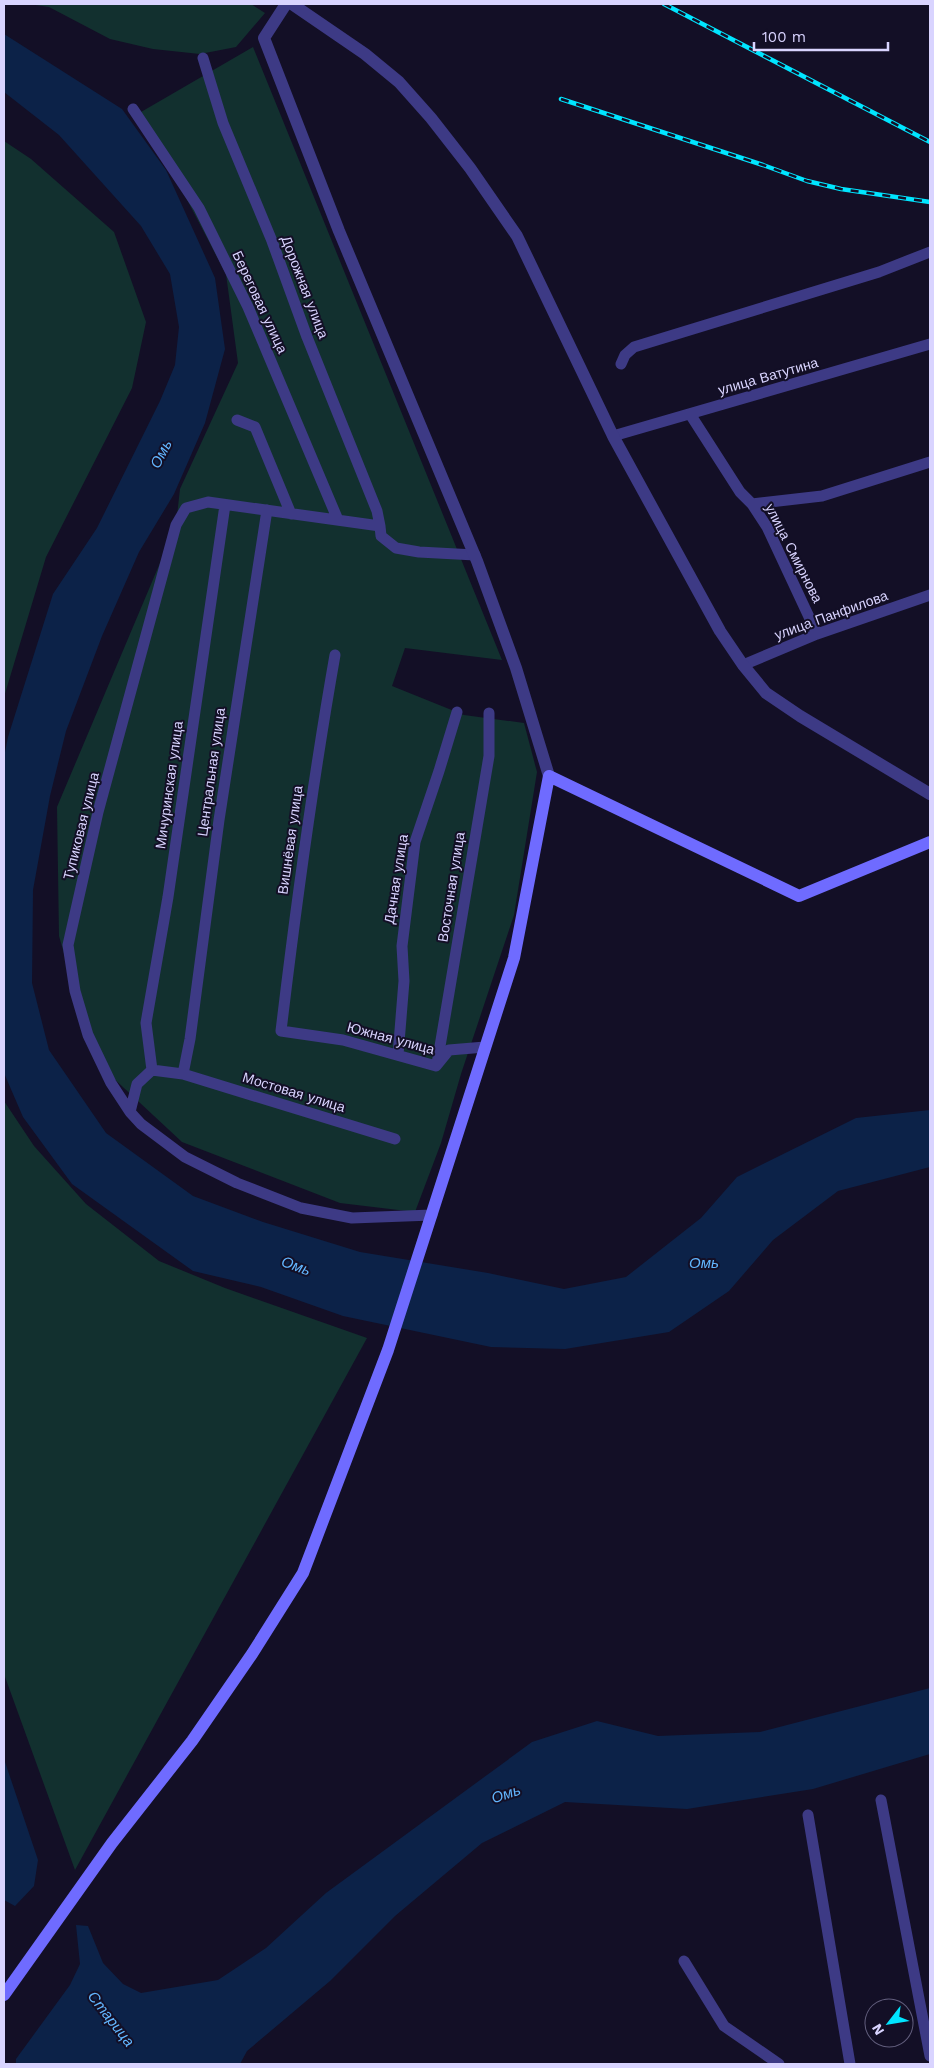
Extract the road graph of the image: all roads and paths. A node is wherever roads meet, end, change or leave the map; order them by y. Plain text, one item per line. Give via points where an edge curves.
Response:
1 (286, 4) edge
2 (292, 4) edge
3 (203, 58) dead end
4 (133, 109) dead end
5 (930, 252) edge
6 (930, 344) edge
7 (621, 364) dead end
8 (690, 414) junction
9 (237, 420) dead end
10 (613, 436) junction
11 (930, 462) edge
12 (225, 504) junction
13 (752, 504) junction
14 (267, 510) junction
15 (291, 514) junction
16 (338, 520) junction
17 (380, 526) junction
18 (475, 555) junction
19 (930, 595) edge
20 (818, 634) junction
21 (335, 655) dead end
22 (743, 665) junction
23 (457, 712) dead end
24 (489, 713) dead end
25 (549, 776) junction
26 (930, 794) edge
27 (930, 842) edge
28 (281, 1031) joint
29 (486, 1047) junction
30 (398, 1055) junction
31 (436, 1066) junction
32 (152, 1070) junction
33 (184, 1074) junction
34 (130, 1112) junction
35 (395, 1139) dead end
36 (431, 1218) junction
37 (882, 1800) dead end
38 (808, 1815) dead end
39 (684, 1962) dead end
40 (4, 1996) edge
41 (930, 2056) edge
42 (779, 2064) edge
43 (850, 2064) edge

1 - 18 street via 264,38 339,231
2 - 10 street via 365,54 399,82 470,168 517,236
3 - 17 street, Дорожная улица via 223,124 272,241 377,511
4 - 16 street, Береговая улица via 199,208 236,282
5 - 7 street via 879,272 634,347 625,354
6 - 8 street, улица Ватутина
8 - 10 street, улица Ватутина
8 - 13 street, улица Смирнова via 740,492
9 - 15 street via 255,427
10 - 22 street via 720,631
11 - 13 street via 822,496
12 - 14 street
12 - 32 street, Мичуринская улица via 168,897 146,1023
12 - 34 street, Тупиковая улица via 208,502 186,508 176,525 98,812 68,945 75,991 88,1035 111,1083
13 - 20 street, улица Смирнова via 767,527
14 - 15 street
14 - 33 street, Центральная улица via 218,820
15 - 16 street
16 - 17 street
17 - 18 street, Дорожная улица via 381,536 396,548
18 - 25 street via 516,668
19 - 20 street, улица Панфилова
20 - 22 street, улица Панфилова
21 - 28 street, Вишнёвая улица via 317,755
22 - 26 street via 772,698
23 - 30 street, Дачная улица via 415,842 402,946 404,981
24 - 31 street, Восточная улица via 489,756
25 - 27 main road via 799,896
25 - 29 main road via 514,958
28 - 30 street, Южная улица via 343,1040
29 - 31 street, Южная улица via 449,1050
29 - 36 main road
30 - 31 street, Южная улица
32 - 33 street, Мостовая улица
32 - 34 street via 137,1084
33 - 35 street, Мостовая улица
34 - 36 street, Тупиковая улица via 185,1157 237,1183 301,1208 352,1218
36 - 40 main road via 388,1350 303,1573 192,1741 112,1842
37 - 41 street
38 - 43 street
39 - 42 street via 724,2026

